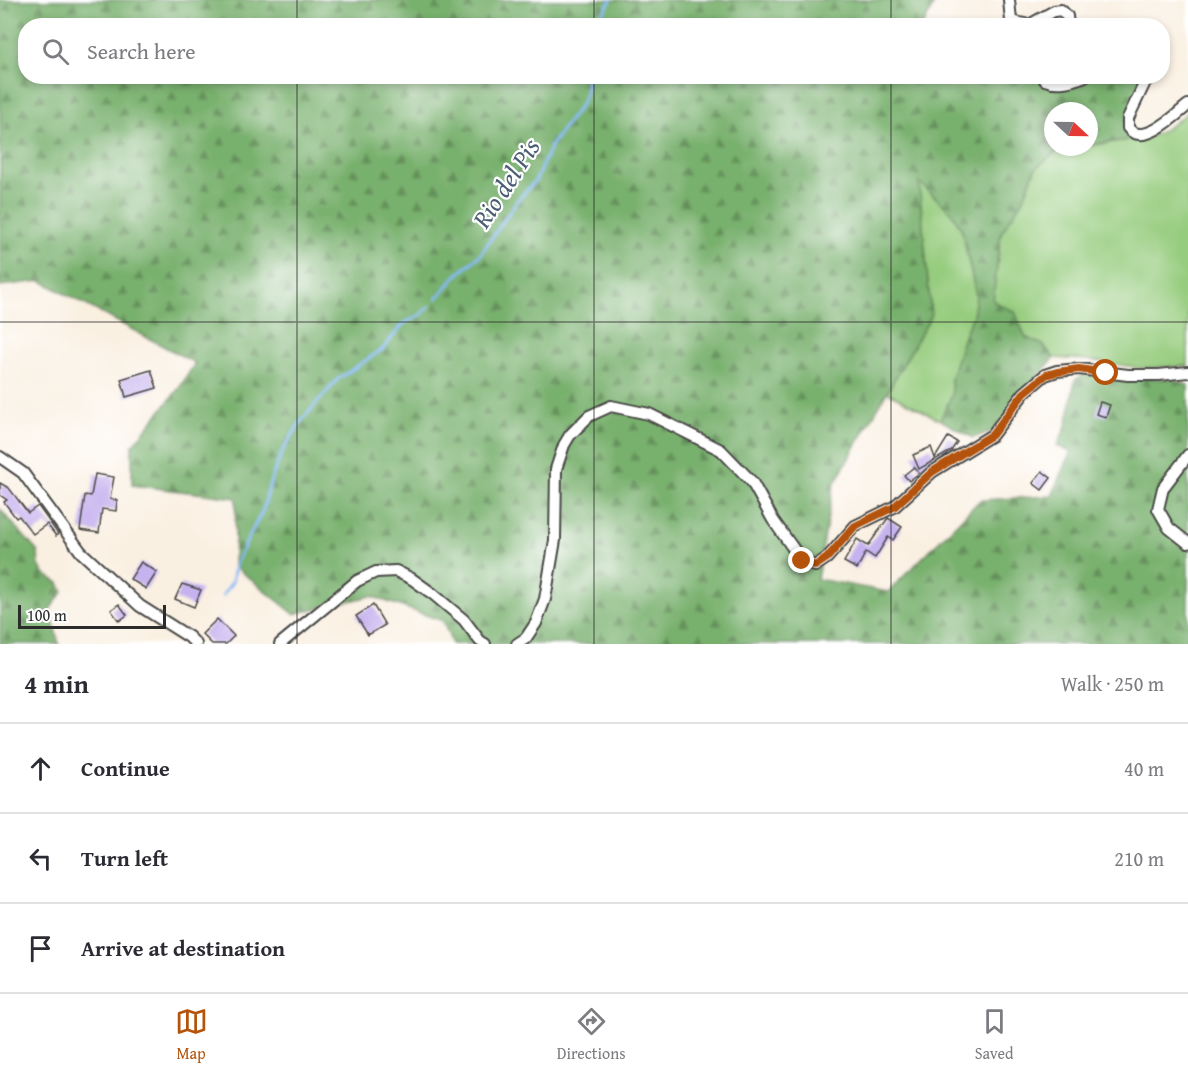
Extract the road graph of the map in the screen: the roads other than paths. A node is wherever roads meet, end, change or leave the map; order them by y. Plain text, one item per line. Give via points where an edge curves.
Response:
1 (1009, 0) edge
2 (1011, 18) edge
3 (1042, 18) edge
4 (1067, 18) edge
5 (1144, 84) edge
6 (1188, 105) edge
7 (1188, 372) edge
8 (1188, 455) edge
9 (0, 457) edge
10 (1188, 543) edge
11 (196, 644) edge
12 (280, 644) edge
13 (485, 644) edge
14 (517, 644) edge

1 - 2 street
3 - 4 street via 1061,10
5 - 6 street via 1128,118 1133,134 1139,136 1166,123
7 - 14 street via 1128,375 1079,369 1046,375 1024,393 992,435 932,472 894,507 855,526 815,566 802,561 752,482 721,450 649,414 611,406 589,416 564,445 556,469 555,540 545,599 537,623
8 - 10 street via 1163,488 1158,509 1169,528
9 - 11 street via 23,473 81,552 140,606
12 - 13 street via 357,581 376,572 396,571 433,594

